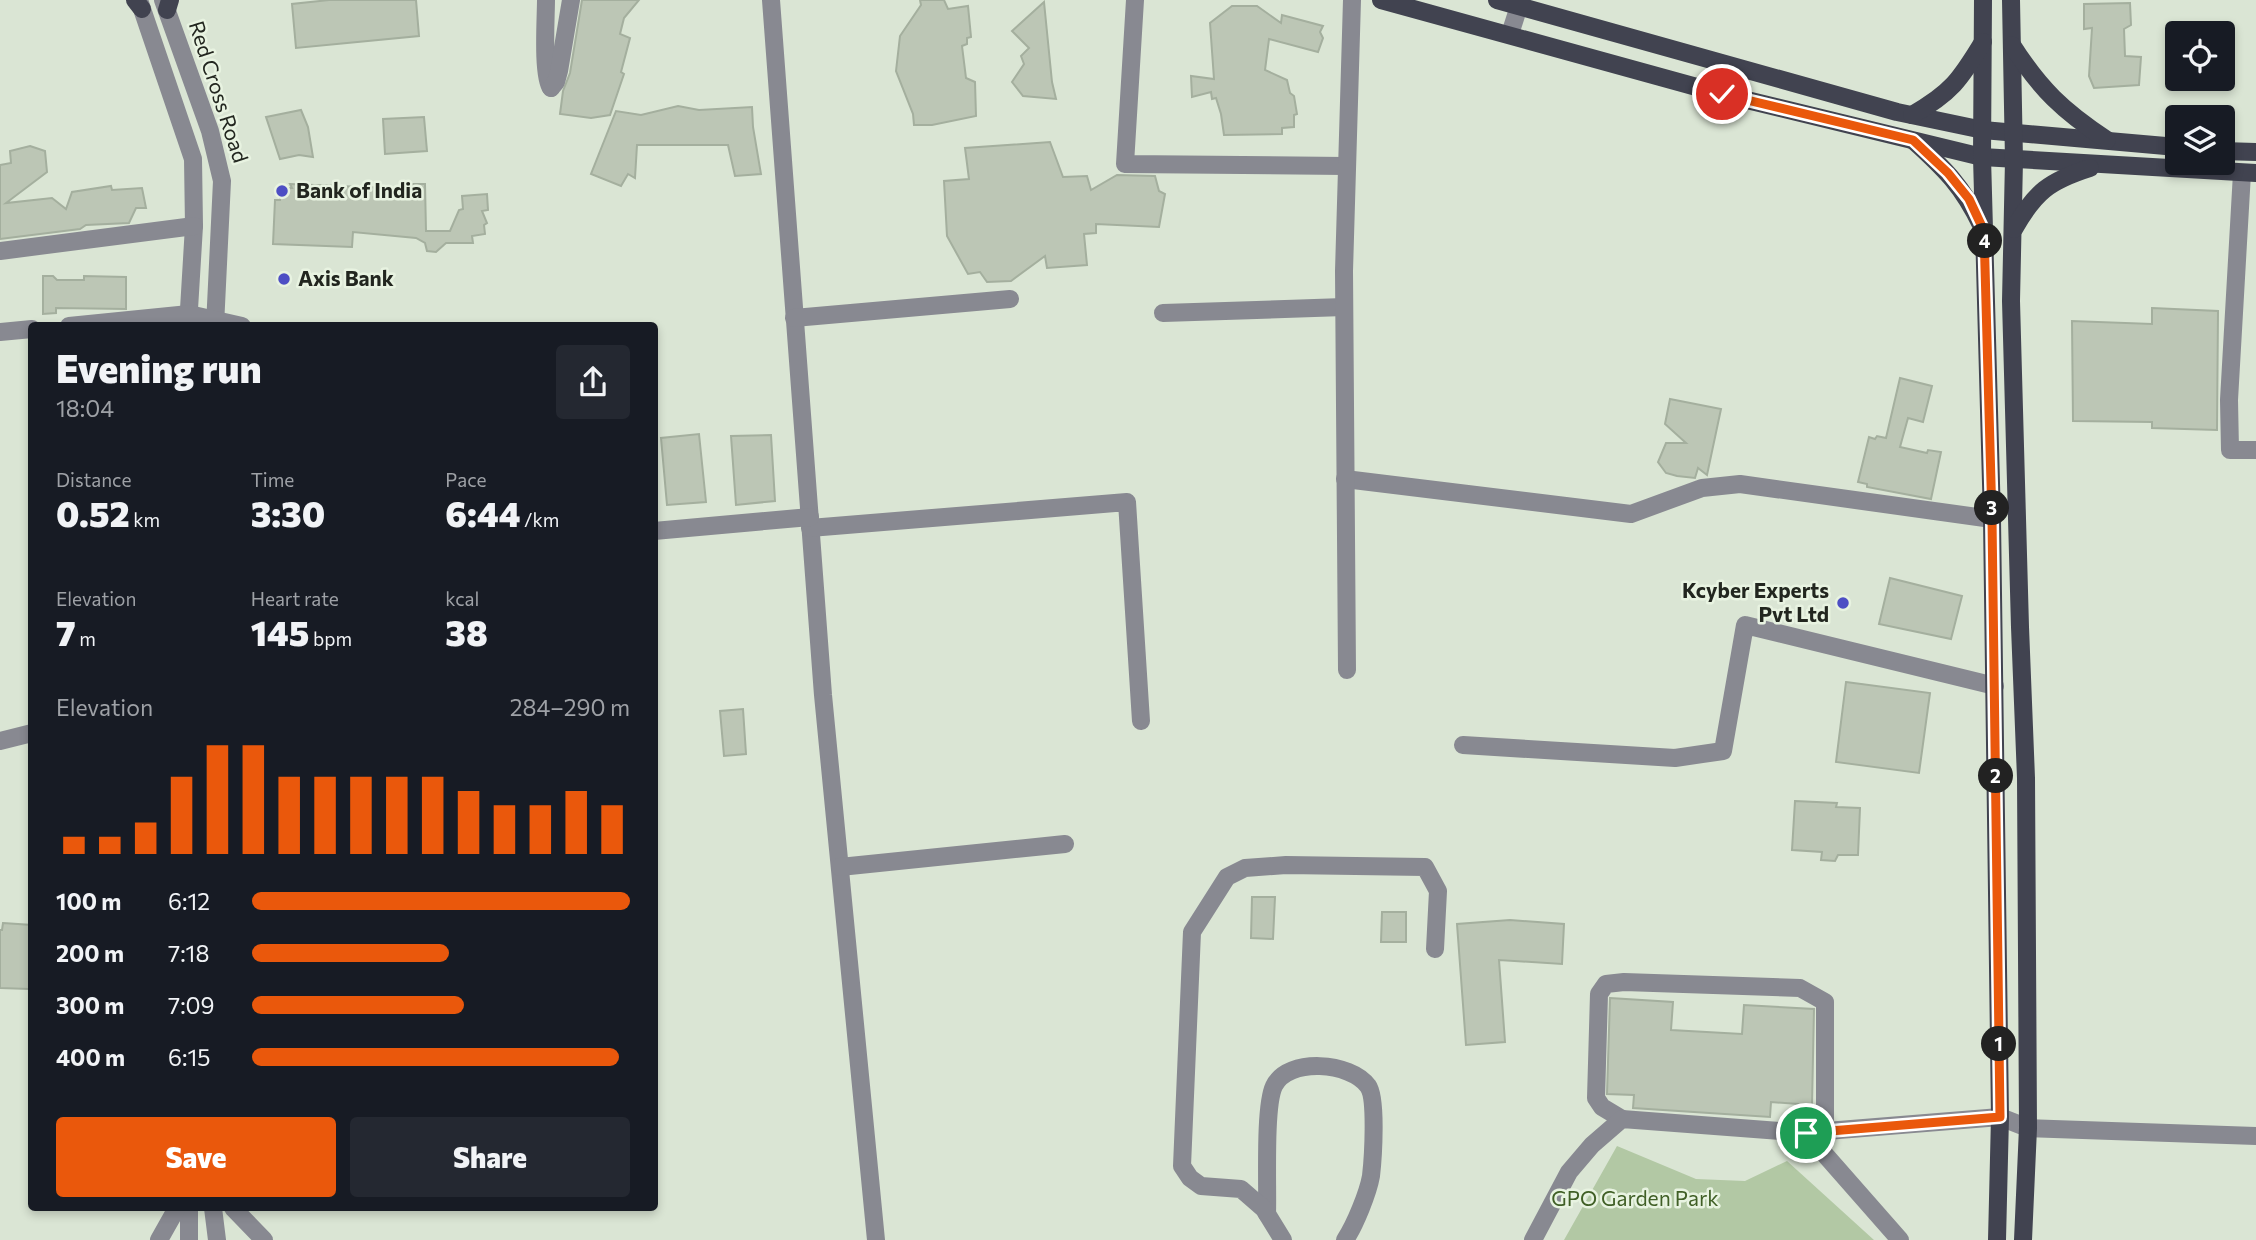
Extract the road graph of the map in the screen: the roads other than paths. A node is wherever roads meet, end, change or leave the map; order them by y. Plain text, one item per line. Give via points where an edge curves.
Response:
1 (546, 0) edge
2 (571, 0) edge
3 (771, 0) edge
4 (1135, 0) edge
5 (1352, 0) edge
6 (1381, 0) edge
7 (1497, 0) edge
8 (1983, 0) edge
9 (2011, 0) edge
10 (139, 3) edge
11 (167, 3) edge
12 (1520, 3) edge
13 (1510, 34) junction
14 (1983, 42) junction
15 (2011, 45) junction
16 (1912, 115) junction
17 (1983, 130) junction
18 (2013, 133) junction
19 (1913, 140) junction
20 (2109, 141) junction
21 (2165, 146) edge
22 (2235, 151) edge
23 (2256, 152) edge
24 (1982, 157) junction
25 (2014, 160) junction
26 (2100, 165) junction
27 (1346, 166) junction
28 (2249, 173) edge
29 (194, 226) junction
30 (1984, 231) junction
31 (2012, 231) junction
32 (0, 251) edge
33 (1010, 299) dead end
34 (1344, 307) junction
35 (1163, 313) dead end
36 (794, 318) junction
37 (189, 320) edge
38 (149, 322) edge
39 (215, 322) edge
40 (28, 329) edge
41 (0, 332) edge
42 (2256, 450) edge
43 (1345, 479) junction
44 (1992, 519) junction
45 (810, 523) junction
46 (658, 531) edge
47 (1347, 670) dead end
48 (1994, 686) junction
49 (1141, 721) dead end
50 (28, 734) edge
51 (0, 741) edge
52 (1462, 745) dead end
53 (1065, 844) dead end
54 (840, 867) junction
55 (1434, 949) dead end
56 (2000, 1117) junction
57 (1622, 1119) junction
58 (2028, 1128) junction
59 (1825, 1131) junction
60 (1806, 1133) junction
61 (2256, 1136) edge
62 (175, 1211) edge
63 (189, 1211) edge
64 (214, 1211) edge
65 (236, 1211) edge
66 (1267, 1214) junction
67 (159, 1240) edge
68 (189, 1240) edge
69 (217, 1240) edge
70 (264, 1240) edge
71 (876, 1240) edge
72 (1283, 1240) edge
73 (1345, 1240) edge
74 (1533, 1240) edge
75 (1899, 1240) edge
76 (1997, 1240) edge
77 (2022, 1240) edge

1 - 2 street via 545,48 551,88 559,71
3 - 36 street
4 - 27 street via 1125,164
5 - 27 street
6 - 13 main road
7 - 12 main road
8 - 14 main road
9 - 15 main road
10 - 29 street via 193,159
11 - 39 street, Red Cross Road via 222,181
12 - 13 street
12 - 16 main road
13 - 19 main road via 1722,94
14 - 16 main road via 1963,76 1939,100
14 - 17 main road
15 - 18 main road
15 - 20 main road via 2050,95 2076,120
16 - 17 main road
17 - 18 main road
17 - 24 main road
18 - 20 main road
18 - 25 main road
19 - 24 main road
19 - 30 main road via 1969,199
20 - 21 main road
22 - 23 main road
24 - 25 main road
24 - 30 main road
25 - 26 main road
25 - 31 main road
26 - 28 main road
26 - 31 main road via 2041,190
27 - 34 street
28 - 42 street via 2229,400 2230,450
29 - 32 street
29 - 37 street
30 - 44 main road
31 - 58 main road via 2026,778
33 - 36 street
34 - 35 street
34 - 43 street
36 - 45 street
37 - 38 street
40 - 41 street
43 - 44 street via 1631,514 1702,488 1740,484
43 - 47 street
44 - 48 main road
45 - 46 street
45 - 49 street via 1127,502
45 - 54 street
48 - 52 street via 1745,625 1723,751 1675,758
48 - 56 main road
50 - 51 street
53 - 54 street
54 - 71 street
55 - 66 street via 1438,891 1425,867 1245,868 1227,877 1192,932 1182,1166 1200,1186 1241,1189
56 - 58 street
56 - 59 street
56 - 76 main road
57 - 59 street via 1595,1098 1599,994 1606,984 1800,988 1825,1002
57 - 60 street
57 - 74 street via 1592,1144 1569,1172
58 - 61 street
58 - 77 main road
59 - 60 street
60 - 75 street
62 - 67 street
63 - 68 street
64 - 69 street
65 - 70 street
66 - 72 street
66 - 73 street via 1274,1086 1286,1073 1305,1068 1332,1066 1353,1072 1370,1087 1374,1113 1370,1177

